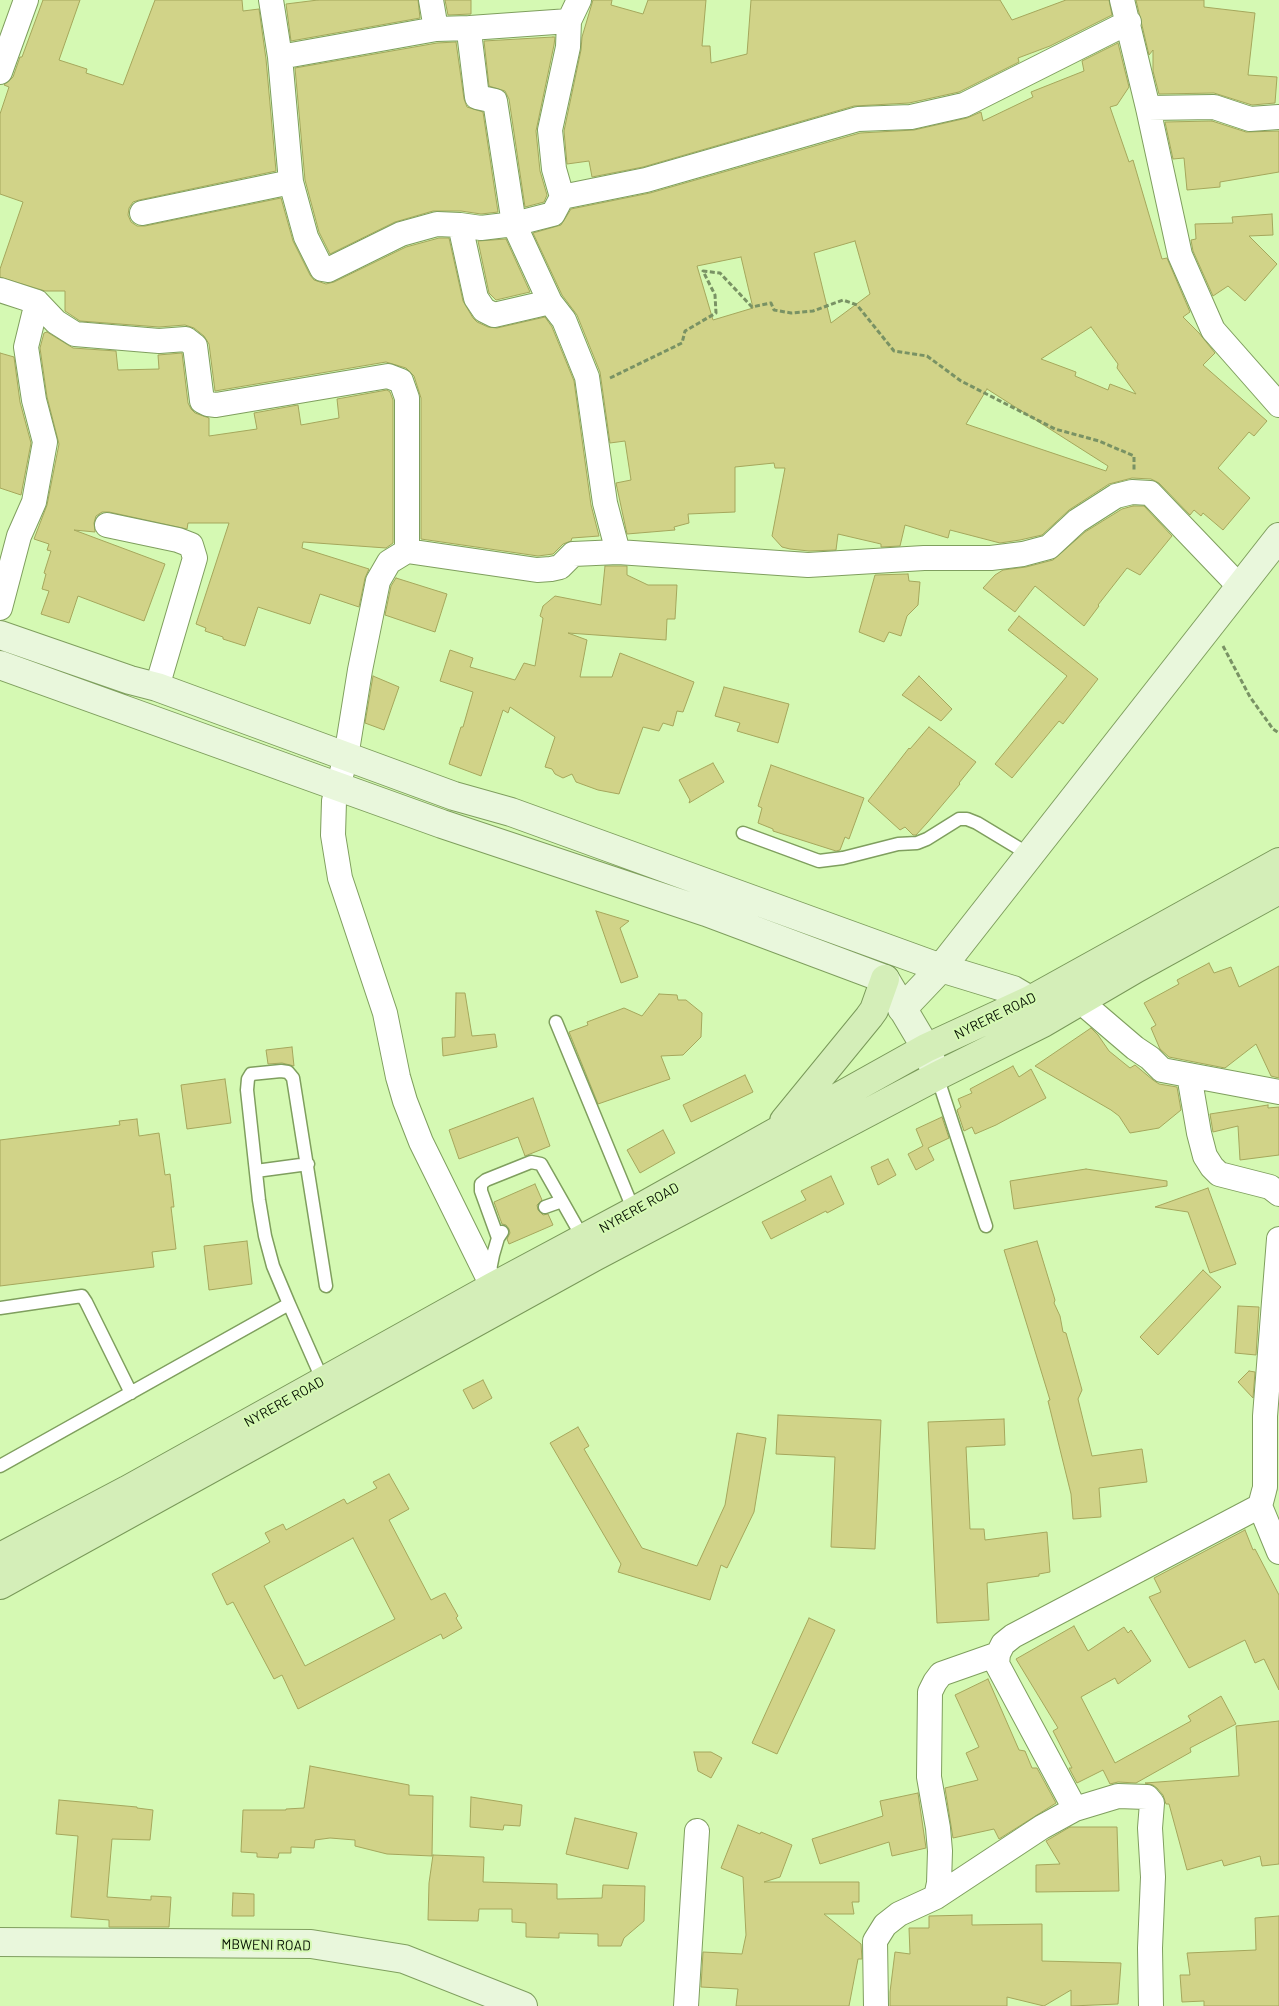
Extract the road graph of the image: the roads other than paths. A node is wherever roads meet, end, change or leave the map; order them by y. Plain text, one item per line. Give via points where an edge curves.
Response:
1 (26, 0) edge
2 (271, 0) edge
3 (431, 0) edge
4 (579, 0) edge
5 (1126, 11) edge
6 (568, 21) junction
7 (470, 28) junction
8 (436, 29) junction
9 (280, 57) junction
10 (0, 72) edge
11 (1148, 108) junction
12 (1279, 117) edge
13 (291, 182) junction
14 (562, 197) junction
15 (142, 213) dead end
16 (514, 224) junction
17 (460, 225) junction
18 (0, 290) edge
19 (36, 302) junction
20 (550, 302) junction
21 (1279, 404) edge
22 (107, 525) dead end
23 (1279, 537) edge
24 (407, 551) junction
25 (618, 552) junction
26 (1240, 587) junction
27 (0, 608) edge
28 (0, 635) edge
29 (0, 665) edge
30 (130, 680) junction
31 (157, 687) junction
32 (118, 708) junction
33 (284, 732) junction
34 (346, 757) junction
35 (272, 762) junction
36 (337, 785) junction
37 (511, 812) junction
38 (743, 833) dead end
39 (498, 841) junction
40 (1030, 855) junction
41 (1279, 862) edge
42 (718, 886) junction
43 (1279, 890) edge
44 (706, 912) junction
45 (941, 968) junction
46 (885, 978) junction
47 (1080, 1001) junction
48 (902, 1009) junction
49 (1036, 1012) junction
50 (556, 1022) dead end
51 (926, 1048) junction
52 (1189, 1075) junction
53 (937, 1076) junction
54 (1279, 1092) edge
55 (775, 1132) junction
56 (308, 1164) junction
57 (256, 1171) junction
58 (1279, 1194) edge
59 (562, 1201) junction
60 (545, 1206) dead end
61 (634, 1211) junction
62 (986, 1226) dead end
63 (1279, 1239) edge
64 (589, 1247) junction
65 (326, 1286) dead end
66 (494, 1292) junction
67 (289, 1304) junction
68 (0, 1308) edge
69 (323, 1380) junction
70 (131, 1393) junction
71 (0, 1466) edge
72 (1268, 1493) edge
73 (1279, 1552) edge
74 (5, 1562) edge
75 (998, 1654) junction
76 (1076, 1809) junction
77 (697, 1831) dead end
78 (936, 1898) junction
79 (0, 1942) edge
80 (523, 2006) edge
81 (686, 2006) edge
82 (876, 2006) edge
83 (1151, 2006) edge

1 - 10 street
2 - 9 street
3 - 8 street
4 - 6 street
5 - 11 street
5 - 14 street via 964,105 911,116 858,119 646,180
6 - 7 street
6 - 14 street via 568,47 550,130 554,169
7 - 8 street
7 - 16 street via 477,96 495,101
8 - 9 street
9 - 13 street
11 - 12 street via 1214,107 1250,119
11 - 21 street via 1180,255 1213,330
13 - 15 street
13 - 17 street via 306,237 322,269 328,270 401,234 437,224
14 - 16 street via 553,214
16 - 17 street via 481,228
16 - 20 street
17 - 20 street via 476,298 484,310 494,315
18 - 19 street
19 - 24 street via 74,334 150,340 186,339 194,346 202,401 216,406 388,376 401,382 407,398
19 - 27 street via 26,347 34,400 45,442 34,502 19,536
20 - 25 street via 564,320 587,377 606,503
22 - 31 street via 184,543 191,546 195,558
23 - 26 main road
24 - 25 street via 537,570 560,566 573,554
24 - 34 street via 390,562 378,581
25 - 26 street via 808,565 924,558 991,558 1049,547 1077,521 1116,496 1132,492 1150,493
26 - 40 main road
28 - 30 main road
29 - 32 main road
30 - 31 main road
30 - 32 main road
31 - 33 main road
32 - 35 main road
33 - 34 main road
33 - 35 main road
34 - 36 street
34 - 37 main road via 454,796
35 - 36 main road
36 - 39 main road
36 - 66 street via 332,824 337,864 385,1012 405,1101 421,1142
37 - 39 main road
37 - 42 main road
38 - 40 lane via 819,861 917,843 959,819 967,819
39 - 44 main road
40 - 45 main road
41 - 49 main road, NYRERE ROAD
42 - 44 main road
42 - 45 main road
43 - 47 main road, NYRERE ROAD
44 - 46 main road
45 - 48 main road
45 - 49 main road via 1013,990
46 - 48 main road
46 - 55 main road via 869,1017
47 - 49 main road, NYRERE ROAD
47 - 52 street via 1162,1070
48 - 51 main road
49 - 51 main road, NYRERE ROAD
49 - 53 main road, NYRERE ROAD
50 - 61 lane
51 - 53 main road
51 - 55 main road, NYRERE ROAD
52 - 54 street
52 - 58 street via 1199,1133 1205,1156 1212,1167 1220,1174 1270,1187
53 - 62 lane
53 - 64 main road, NYRERE ROAD
55 - 61 main road, NYRERE ROAD
56 - 57 lane
56 - 57 lane via 293,1078 288,1072 281,1071 251,1074 247,1090
56 - 65 lane
57 - 67 lane via 265,1236
59 - 60 lane
59 - 64 lane
59 - 66 lane via 541,1164 531,1162 481,1184 500,1234
61 - 64 main road, NYRERE ROAD
63 - 72 street via 1265,1416
64 - 66 main road, NYRERE ROAD
66 - 69 main road, NYRERE ROAD
66 - 74 main road, NYRERE ROAD
67 - 69 lane
67 - 70 lane
68 - 70 lane via 82,1296
69 - 74 main road, NYRERE ROAD
70 - 71 lane
72 - 73 street
72 - 75 street via 1014,1636
75 - 76 street via 997,1664 1002,1674
75 - 78 street via 942,1674 930,1692 928,1777 940,1851
76 - 78 street via 1042,1827
76 - 83 street via 1118,1796 1147,1797 1152,1802
77 - 81 street
78 - 82 street via 899,1914 885,1925 875,1941
79 - 80 main road, MBWENI ROAD via 311,1944 404,1959

